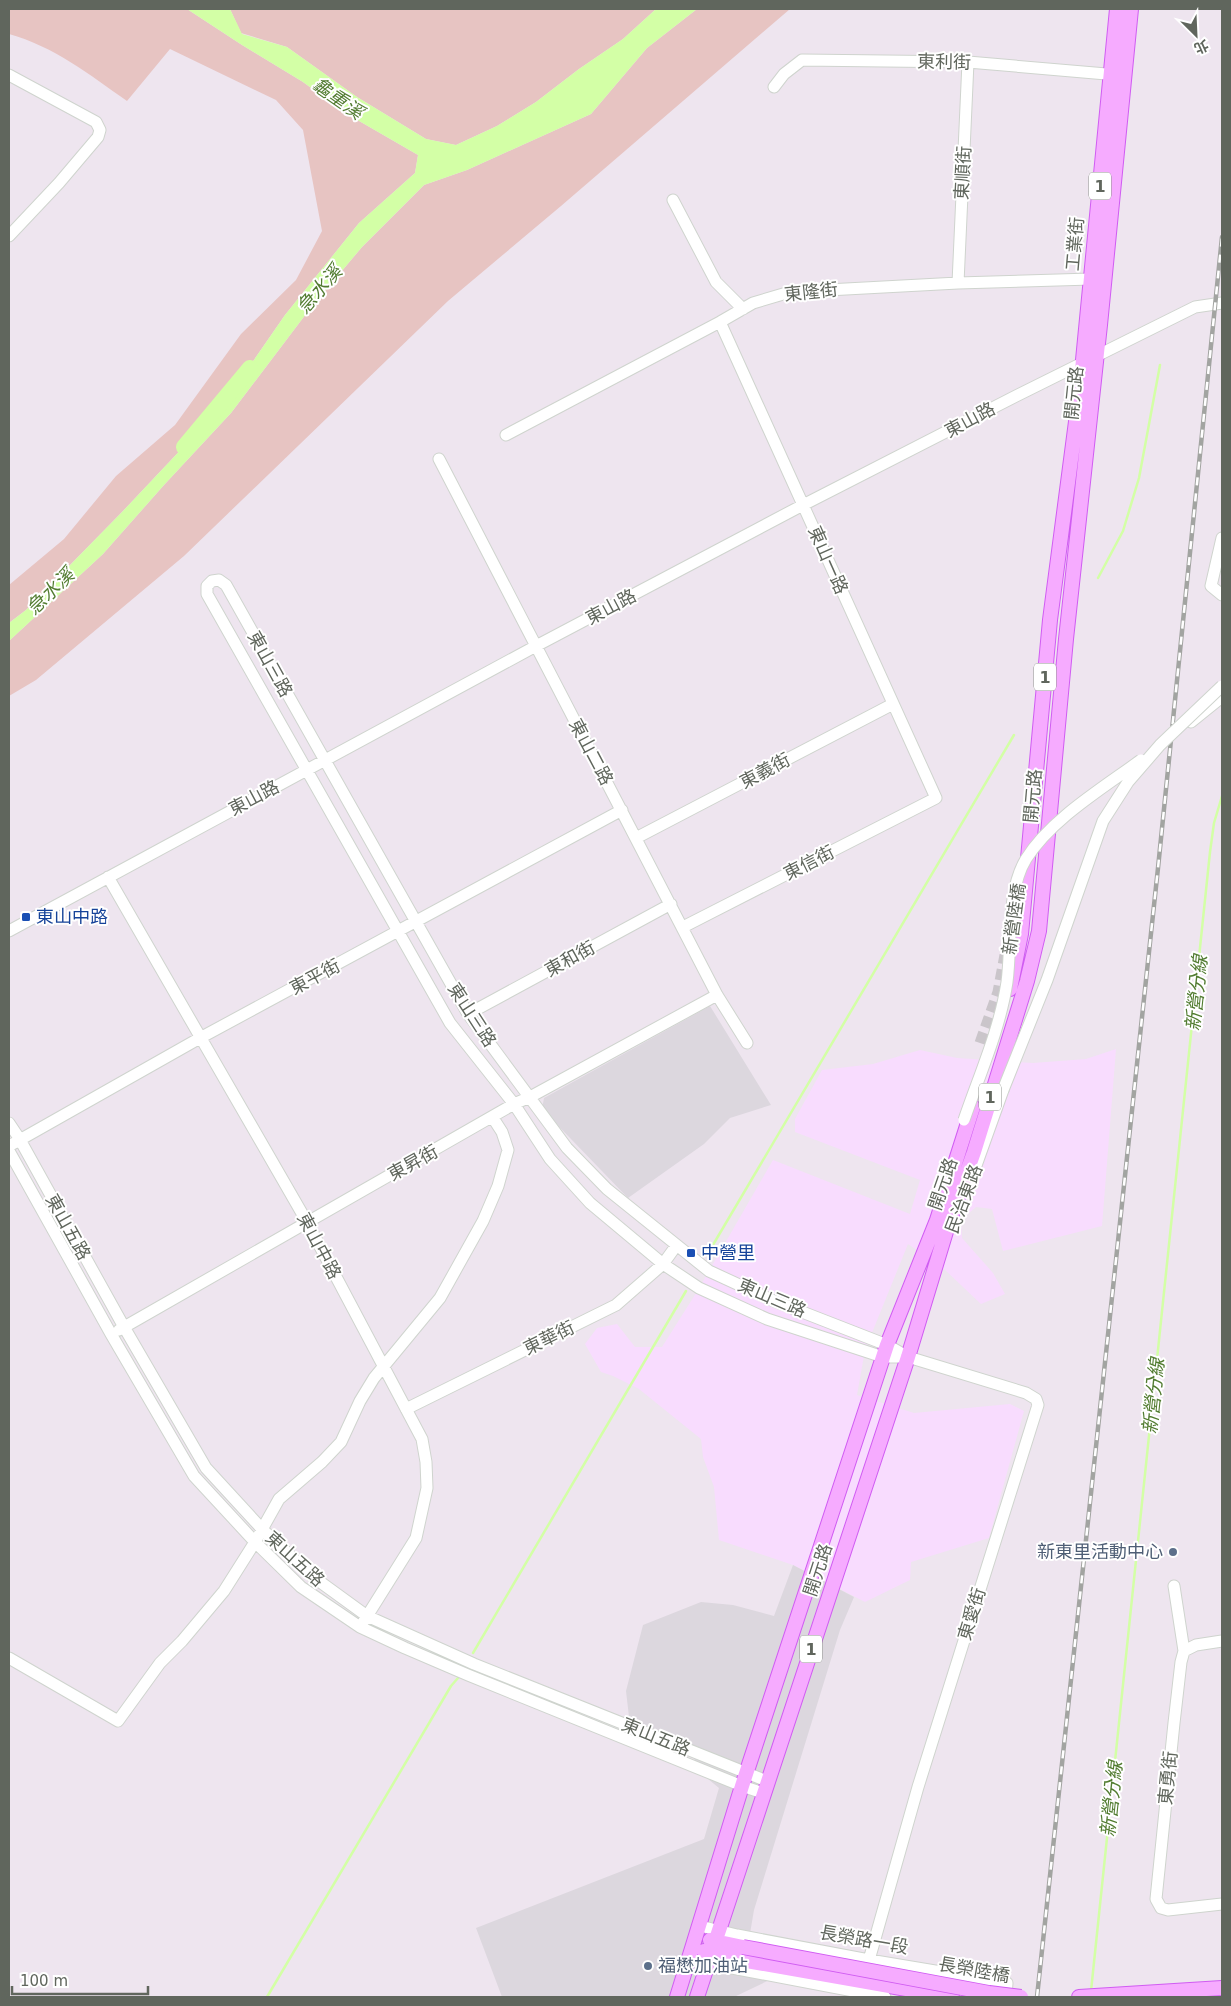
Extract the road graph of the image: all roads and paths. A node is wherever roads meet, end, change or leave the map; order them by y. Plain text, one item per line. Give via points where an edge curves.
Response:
1 (1117, 9) edge
2 (1131, 9) edge
3 (968, 62) junction
4 (1110, 74) junction
5 (9, 75) edge
6 (1124, 75) junction
7 (774, 88) dead end
8 (673, 200) dead end
9 (9, 236) edge
10 (1091, 279) junction
11 (958, 283) junction
12 (1222, 303) edge
13 (743, 309) junction
14 (720, 322) junction
15 (1097, 356) junction
16 (1083, 363) junction
17 (506, 435) dead end
18 (439, 459) dead end
19 (803, 505) junction
20 (1222, 538) edge
21 (1222, 594) edge
22 (536, 646) junction
23 (1222, 686) edge
24 (1222, 697) edge
25 (893, 704) junction
26 (1191, 722) dead end
27 (1160, 745) junction
28 (324, 760) junction
29 (306, 770) junction
30 (936, 798) joint
31 (622, 810) junction
32 (636, 838) junction
33 (108, 877) junction
34 (671, 904) junction
35 (416, 922) junction
36 (683, 927) junction
37 (9, 931) edge
38 (399, 932) junction
39 (1061, 936) dead end
40 (1061, 957) dead end
41 (717, 995) junction
42 (468, 1014) junction
43 (200, 1038) junction
44 (747, 1043) dead end
45 (1003, 1090) joint
46 (530, 1098) junction
47 (514, 1104) junction
48 (493, 1118) junction
49 (964, 1120) joint
50 (9, 1123) edge
51 (19, 1138) junction
52 (9, 1146) edge
53 (9, 1151) edge
54 (307, 1222) junction
55 (676, 1246) junction
56 (662, 1264) junction
57 (902, 1303) junction
58 (924, 1307) junction
59 (124, 1327) junction
60 (111, 1334) junction
61 (885, 1351) junction
62 (908, 1357) junction
63 (383, 1368) junction
64 (406, 1409) junction
65 (262, 1529) junction
66 (255, 1542) junction
67 (1174, 1586) dead end
68 (367, 1616) junction
69 (360, 1627) junction
70 (1222, 1641) edge
71 (1184, 1651) junction
72 (9, 1658) edge
73 (744, 1780) junction
74 (765, 1787) junction
75 (1222, 1904) edge
76 (695, 1943) junction
77 (715, 1948) junction
78 (742, 1954) junction
79 (868, 1960) junction
80 (1222, 1988) edge
81 (677, 1997) edge
82 (697, 1997) edge
83 (885, 1997) edge
84 (952, 1997) edge
85 (1006, 1997) edge
86 (1021, 1997) edge
87 (1078, 1997) edge

1 - 4 main road, 工業街 / 1
2 - 6 main road, 工業街 / 1
3 - 4 street, 東利街
3 - 7 street, 東利街 via 802,60 784,74
3 - 11 street, 東順街
4 - 6 street, 東利街
4 - 10 main road, 工業街 / 1
5 - 9 street via 96,122 100,130 98,137 59,183
6 - 15 main road, 工業街 / 1
8 - 13 street via 716,282
10 - 11 street, 東隆街
10 - 16 main road, 工業街 / 1
11 - 13 street, 東隆街 via 790,292 753,302
12 - 15 street, 東山路 via 1196,307
13 - 14 street, 東隆街
14 - 17 street, 東隆街
14 - 19 street, 東山一路
15 - 16 street, 東山路
15 - 58 main road, 開元路 / 1 via 1038,931 1028,981
16 - 19 street, 東山路
16 - 57 main road, 開元路 / 1 via 1050,620 1021,934 1010,990 937,1220
18 - 22 street, 東山二路
19 - 22 street, 東山路
19 - 25 street, 東山一路
20 - 21 street via 1211,586
22 - 28 street, 東山路
22 - 31 street, 東山二路
23 - 27 street, 新營陸橋, bridge
24 - 26 street
25 - 30 street, 東山一路
25 - 32 street, 東義街
27 - 45 street, 新營陸橋, bridge via 1128,782 1103,821 1047,980
27 - 49 street, 新營陸橋, bridge via 1055,824 1025,861 1016,886 1007,983
28 - 29 street, 東山路
28 - 29 street, 東山三路 via 226,584 212,581 207,586 207,594
28 - 35 street, 東山三路
29 - 33 street, 東山路
29 - 38 street, 東山三路
30 - 36 street, 東信街
31 - 32 street, 東山二路
31 - 35 street, 東平街
32 - 34 street, 東山二路
33 - 37 street, 東山路
33 - 43 street, 東山中路
34 - 36 street, 東山二路
34 - 42 street, 東和街
35 - 38 street, 東平街
35 - 42 street, 東山三路
36 - 41 street, 東山二路
38 - 43 street, 東平街
38 - 47 street, 東山三路 via 450,1023
39 - 40 street
41 - 44 street, 東山二路
41 - 46 street, 東昇街
42 - 46 street, 東山三路
43 - 51 street, 東平街
43 - 54 street, 東山中路
45 - 58 street, 民治東路
46 - 47 street, 東昇街
46 - 55 street, 東山三路 via 567,1148 607,1190
47 - 48 street, 東昇街
47 - 56 street, 東山三路 via 550,1159 583,1195
48 - 54 street, 東昇街
48 - 63 street via 508,1150 498,1186 483,1221 440,1298
49 - 57 street, 開元路
50 - 51 street, 東山五路
51 - 52 street, 東平街
51 - 59 street, 東山五路
53 - 60 street, 東山五路
54 - 59 street, 東昇街
54 - 63 street, 東山中路
55 - 56 street, 東華街
55 - 61 street, 東山三路 via 709,1271
56 - 61 street, 東山三路 via 699,1288 767,1320
56 - 64 street, 東華街 via 616,1305
57 - 61 main road, 開元路 / 1
58 - 62 main road, 開元路 / 1
59 - 60 street, 東昇街
59 - 65 street, 東山五路 via 206,1468
60 - 66 street, 東山五路 via 194,1476
61 - 62 street, 東山三路
61 - 73 main road, 開元路 / 1
62 - 74 main road, 開元路 / 1
62 - 79 street, 東愛街 via 1026,1393 1036,1399 1038,1405 915,1797
63 - 64 street, 東山中路
63 - 65 street via 360,1401 341,1442 279,1500
64 - 68 street, 東山中路 via 422,1439 427,1488 416,1538
65 - 66 street
65 - 68 street, 東山五路 via 312,1576
66 - 69 street, 東山五路 via 301,1587
66 - 72 street via 224,1591 160,1663 118,1720
67 - 71 street, 東勇街
68 - 69 street, 東山中路
68 - 73 street, 東山五路
69 - 73 street, 東山五路 via 468,1675
70 - 71 street via 1196,1645
71 - 75 street, 東勇街 via 1155,1893 1157,1904 1168,1910
73 - 74 street, 東山五路
73 - 76 main road, 開元路 / 1
74 - 77 main road, 開元路 / 1
76 - 77 main road, 長榮路一段
76 - 77 street, 長榮路一段
76 - 81 main road, 開元路 / 1
77 - 78 main road, 長榮路一段
77 - 79 street, 長榮路一段
77 - 82 main road, 開元路 / 1
77 - 83 street, 長榮路一段
78 - 84 main road, 長榮陸橋
78 - 86 main road, 長榮陸橋, bridge
79 - 85 street, 長榮路一段 via 1008,1983
80 - 87 main road

